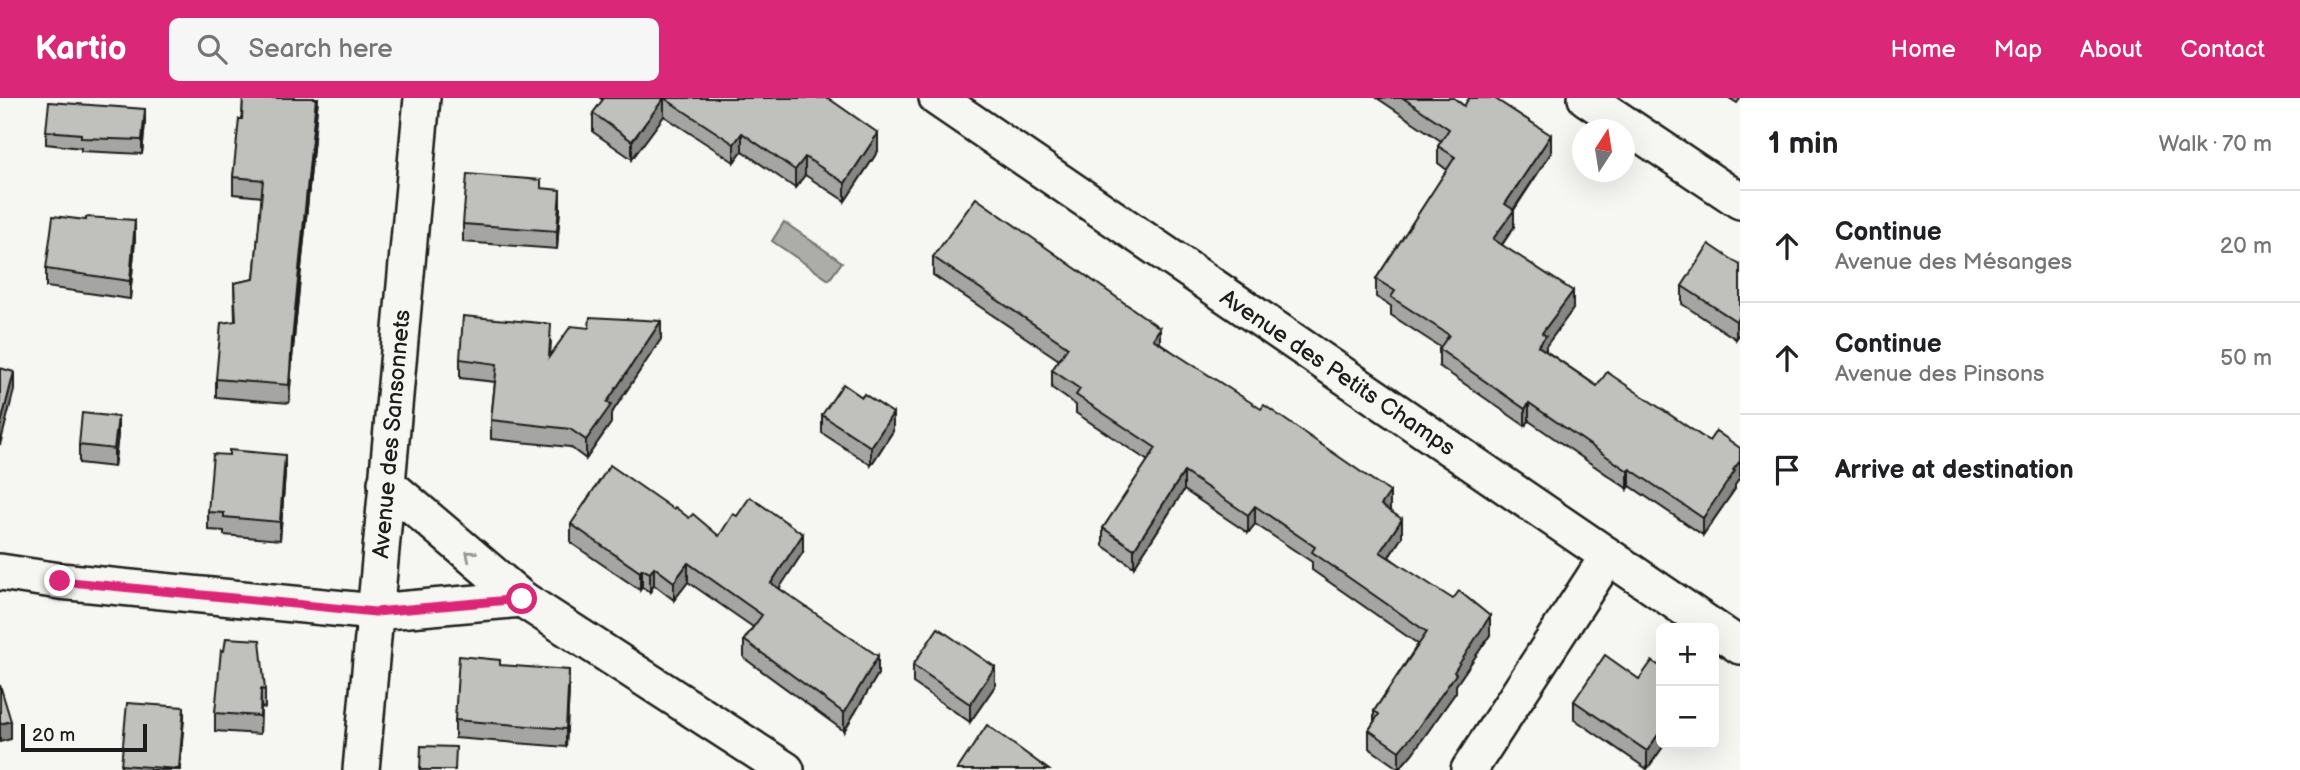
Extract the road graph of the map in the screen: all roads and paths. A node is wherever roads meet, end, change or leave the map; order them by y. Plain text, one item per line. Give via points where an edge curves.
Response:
1 (422, 98) edge
2 (937, 98) edge
3 (1586, 98) edge
4 (1740, 201) edge
5 (386, 484) junction
6 (1608, 556) junction
7 (0, 572) edge
8 (522, 599) junction
9 (375, 612) junction
10 (1740, 646) edge
11 (361, 770) edge
12 (786, 770) edge
13 (1469, 770) edge

1 - 5 street, Avenue des Sansonnets
2 - 6 street, Avenue des Petits Champs
3 - 4 street
8 -> 5 street
5 - 9 street, Avenue des Sansonnets
6 - 10 street, Avenue des Petits Champs
6 - 13 street
7 - 9 street
8 - 9 street
8 - 12 street
9 - 11 street, Avenue des Sansonnets

